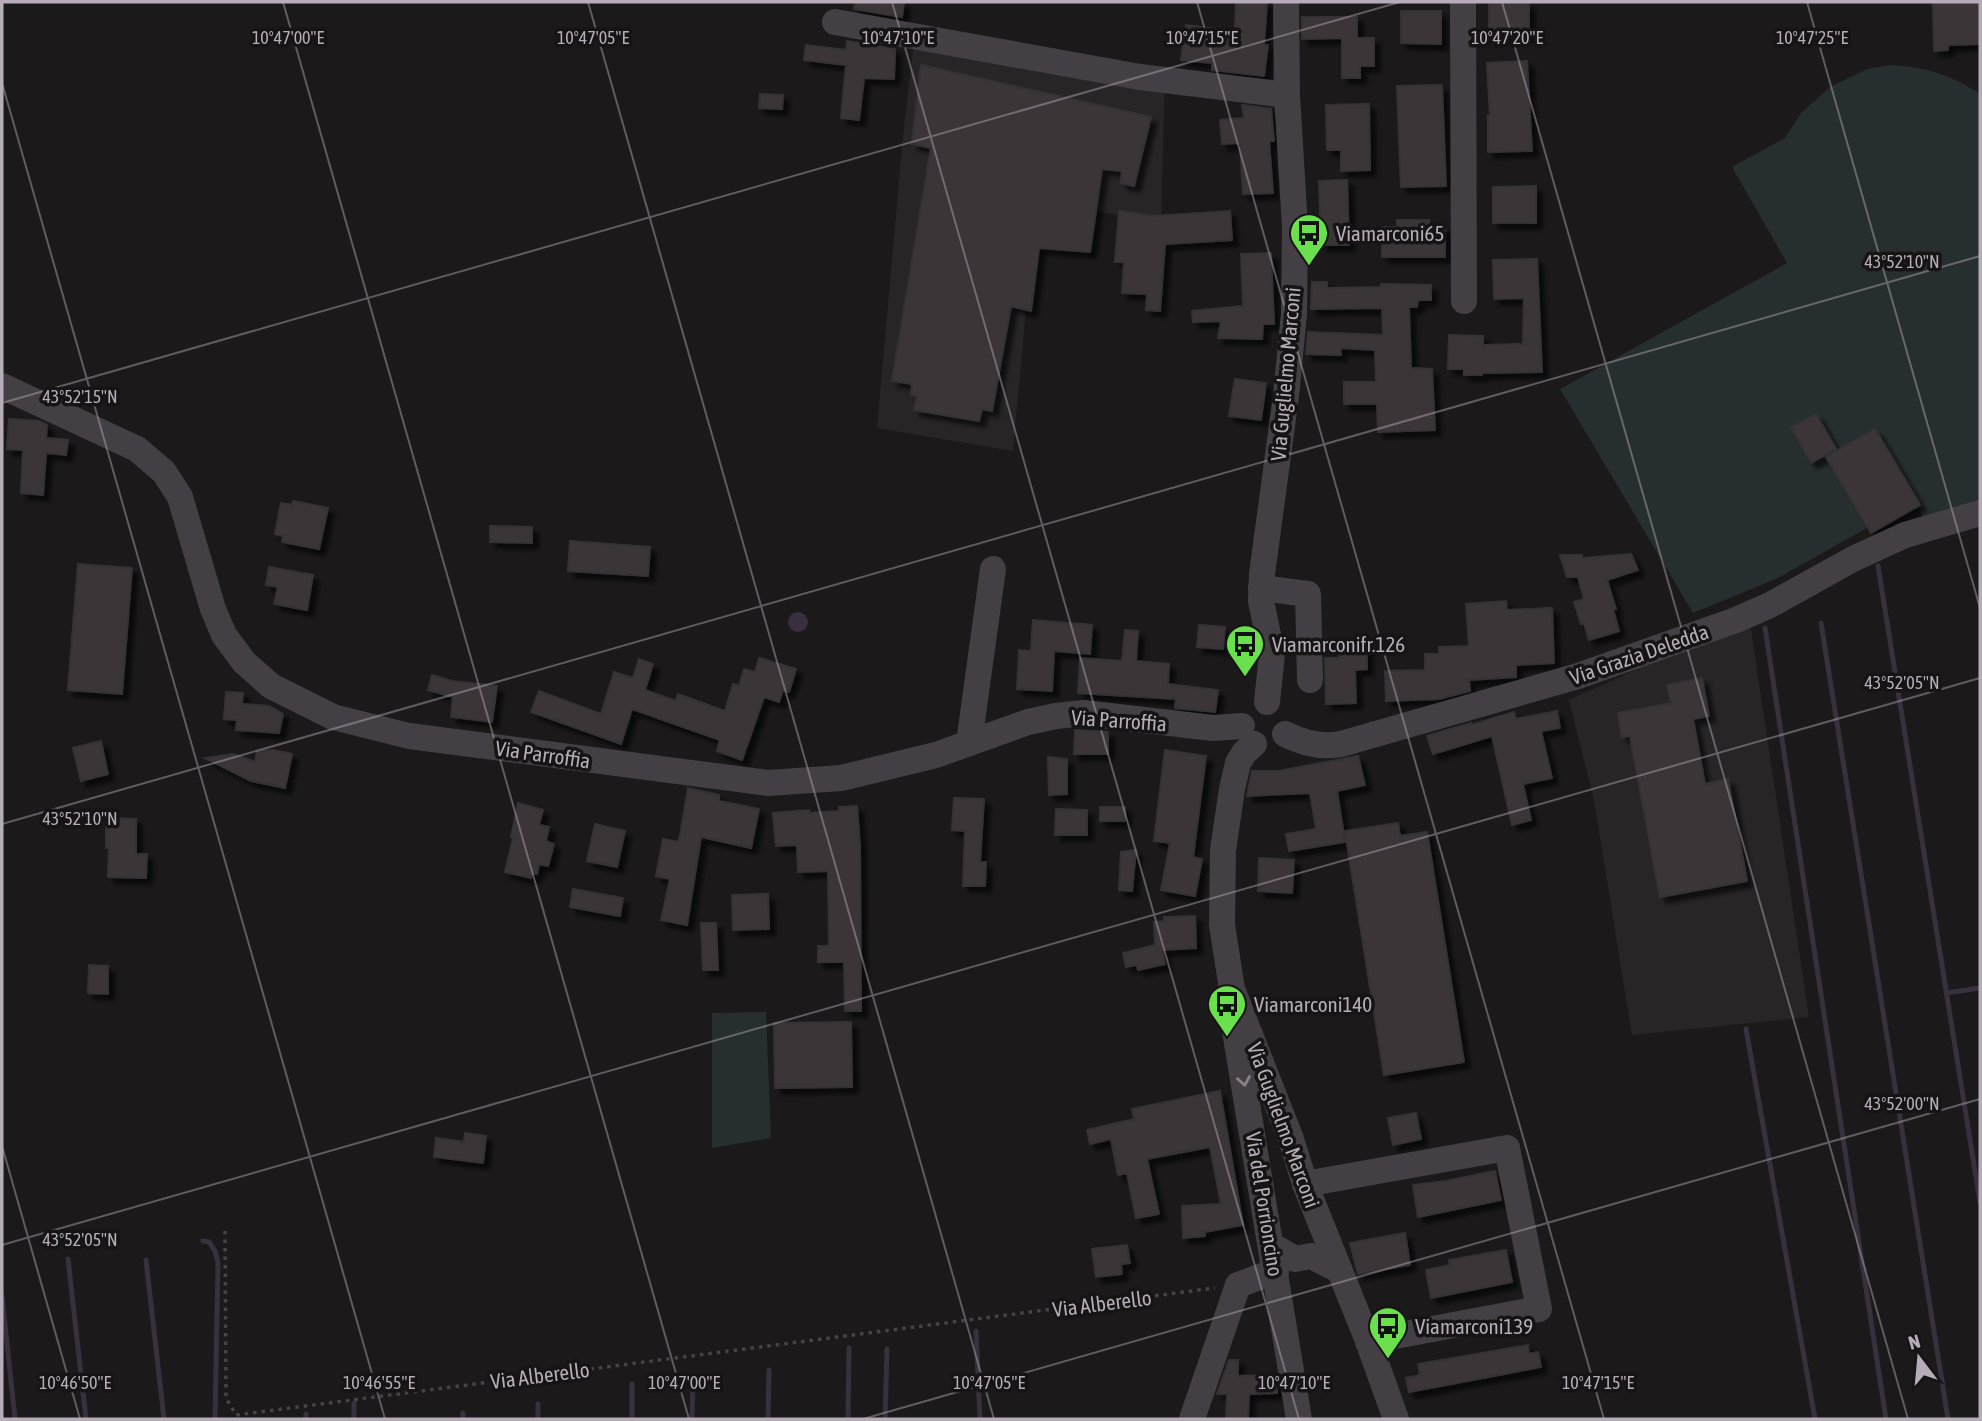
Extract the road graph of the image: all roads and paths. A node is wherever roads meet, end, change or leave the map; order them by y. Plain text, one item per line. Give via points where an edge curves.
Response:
1 (1286, 2) edge
2 (1463, 2) edge
3 (835, 22) dead end
4 (1287, 95) junction
5 (1464, 302) dead end
6 (2, 386) edge
7 (1980, 513) edge
8 (993, 569) dead end
9 (1261, 589) junction
10 (1310, 680) dead end
11 (1267, 702) junction
12 (1285, 734) junction
13 (1248, 735) junction
14 (969, 743) junction
15 (1232, 989) junction
16 (1259, 1165) junction
17 (1301, 1174) junction
18 (225, 1231) dead end
19 (1297, 1259) junction
20 (1238, 1285) junction
21 (1368, 1340) junction
22 (1192, 1419) edge
23 (1299, 1419) edge
24 (1396, 1419) edge

1 - 4 street, Via Guglielmo Marconi
2 - 5 street
3 - 4 street via 1140,76
4 - 9 street, Via Guglielmo Marconi via 1294,314
6 - 14 street, Via Parroffia via 137,449 164,472 180,497 224,635 244,662 271,686 332,717 409,736 768,783 841,778
7 - 12 street, Via Grazia Deledda via 1905,535 1757,612 1578,676 1341,744 1318,745
8 - 14 street
9 - 10 street via 1308,594
9 - 11 street, Via Guglielmo Marconi via 1272,654
11 - 12 street via 1285,715
11 - 13 street via 1252,706 1243,718
12 - 13 street via 1273,745 1262,747
13 - 14 street, Via Parroffia via 1084,713 1028,722
13 - 15 street, Via Guglielmo Marconi via 1238,762 1223,850 1222,925
15 -> 16 street, Via del Porrioncino
15 - 17 street, Via Guglielmo Marconi
16 - 17 street via 1264,1154 1276,1147 1287,1150
16 - 19 street, Via del Porrioncino via 1271,1245
17 - 19 street, Via Guglielmo Marconi
17 - 21 street via 1507,1148 1539,1309
18 - 20 path, Via Alberello via 226,1398 236,1415
19 - 20 street
19 - 21 street via 1339,1270
19 - 23 street, Via del Porrioncino
20 - 22 street
21 - 24 street

